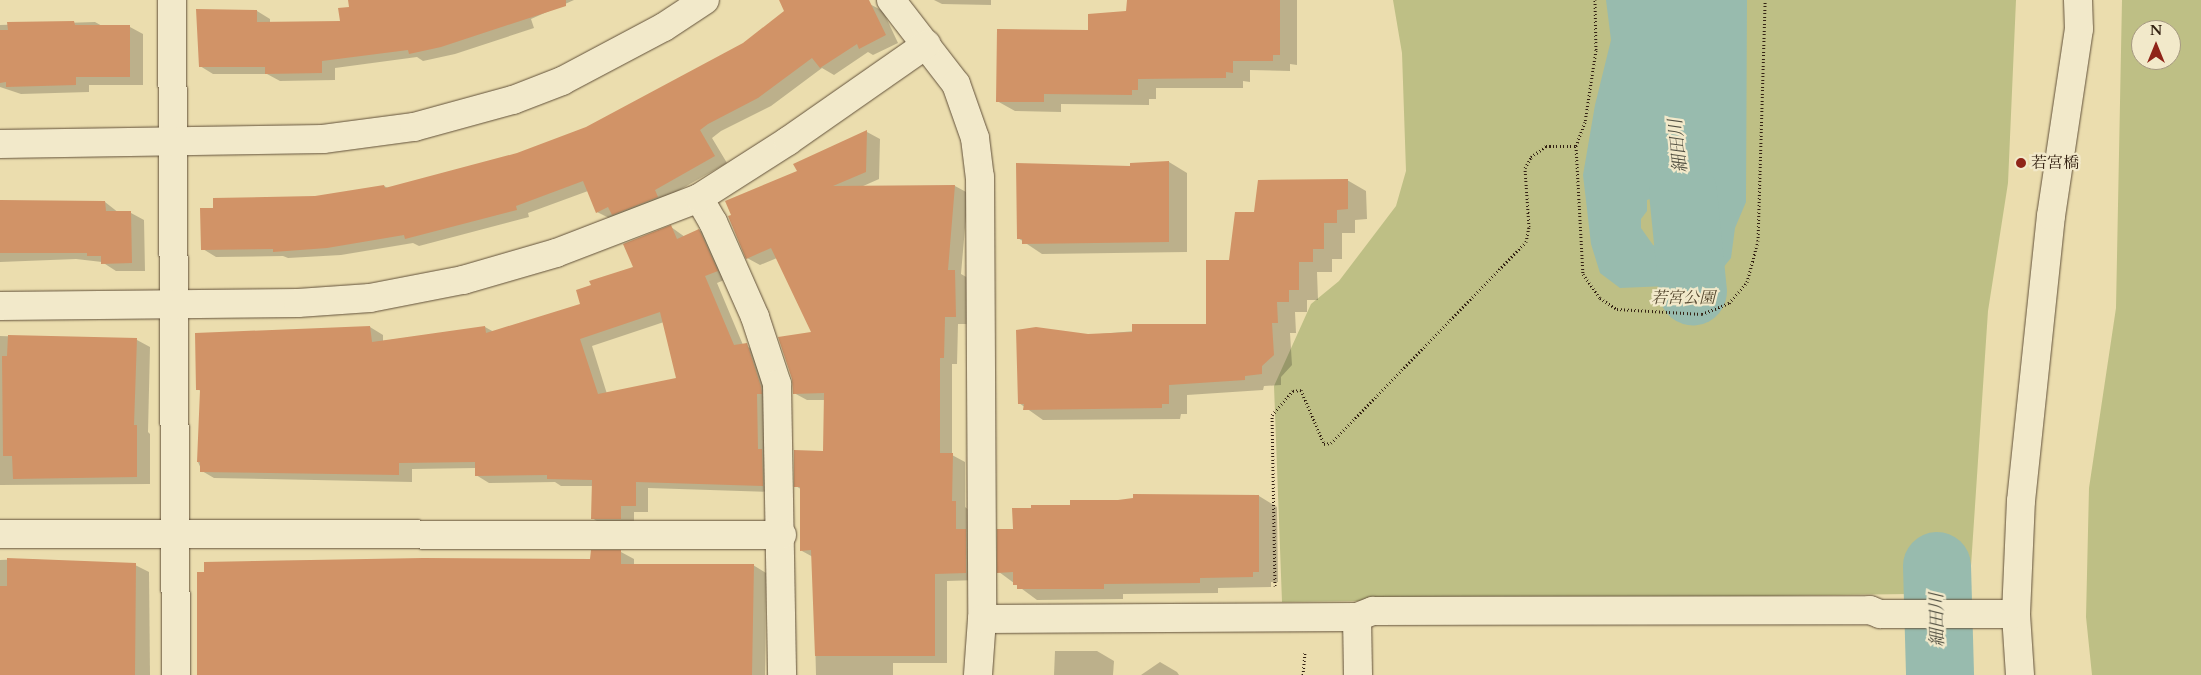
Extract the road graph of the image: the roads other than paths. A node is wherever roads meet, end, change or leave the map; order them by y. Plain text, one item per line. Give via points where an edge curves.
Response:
1 (172, 0) edge
2 (705, 0) edge
3 (891, 0) edge
4 (2078, 0) edge
5 (927, 44) junction
6 (0, 144) edge
7 (172, 144) junction
8 (699, 198) junction
9 (0, 306) edge
10 (173, 306) junction
11 (0, 534) edge
12 (176, 534) junction
13 (782, 535) junction
14 (2016, 614) junction
15 (1357, 617) junction
16 (982, 619) junction
17 (176, 675) edge
18 (782, 675) edge
19 (978, 675) edge
20 (1358, 675) edge
21 (2020, 675) edge

1 - 7 street
2 - 7 street via 656,31 562,81 460,115 414,127 323,139
3 - 5 street
4 - 14 street via 2079,28 2051,216 2021,502
5 - 8 street via 788,141
5 - 16 street via 956,84 975,138 980,177
6 - 7 street
7 - 10 street
8 - 10 street via 556,253 463,280 370,298
8 - 13 street via 755,317 776,384
9 - 10 street
10 - 12 street
11 - 12 street
12 - 13 street
12 - 17 street
13 - 18 street
14 - 15 street via 1880,614 1870,610 1372,611
14 - 21 street
15 - 16 street
15 - 20 street
16 - 19 street

